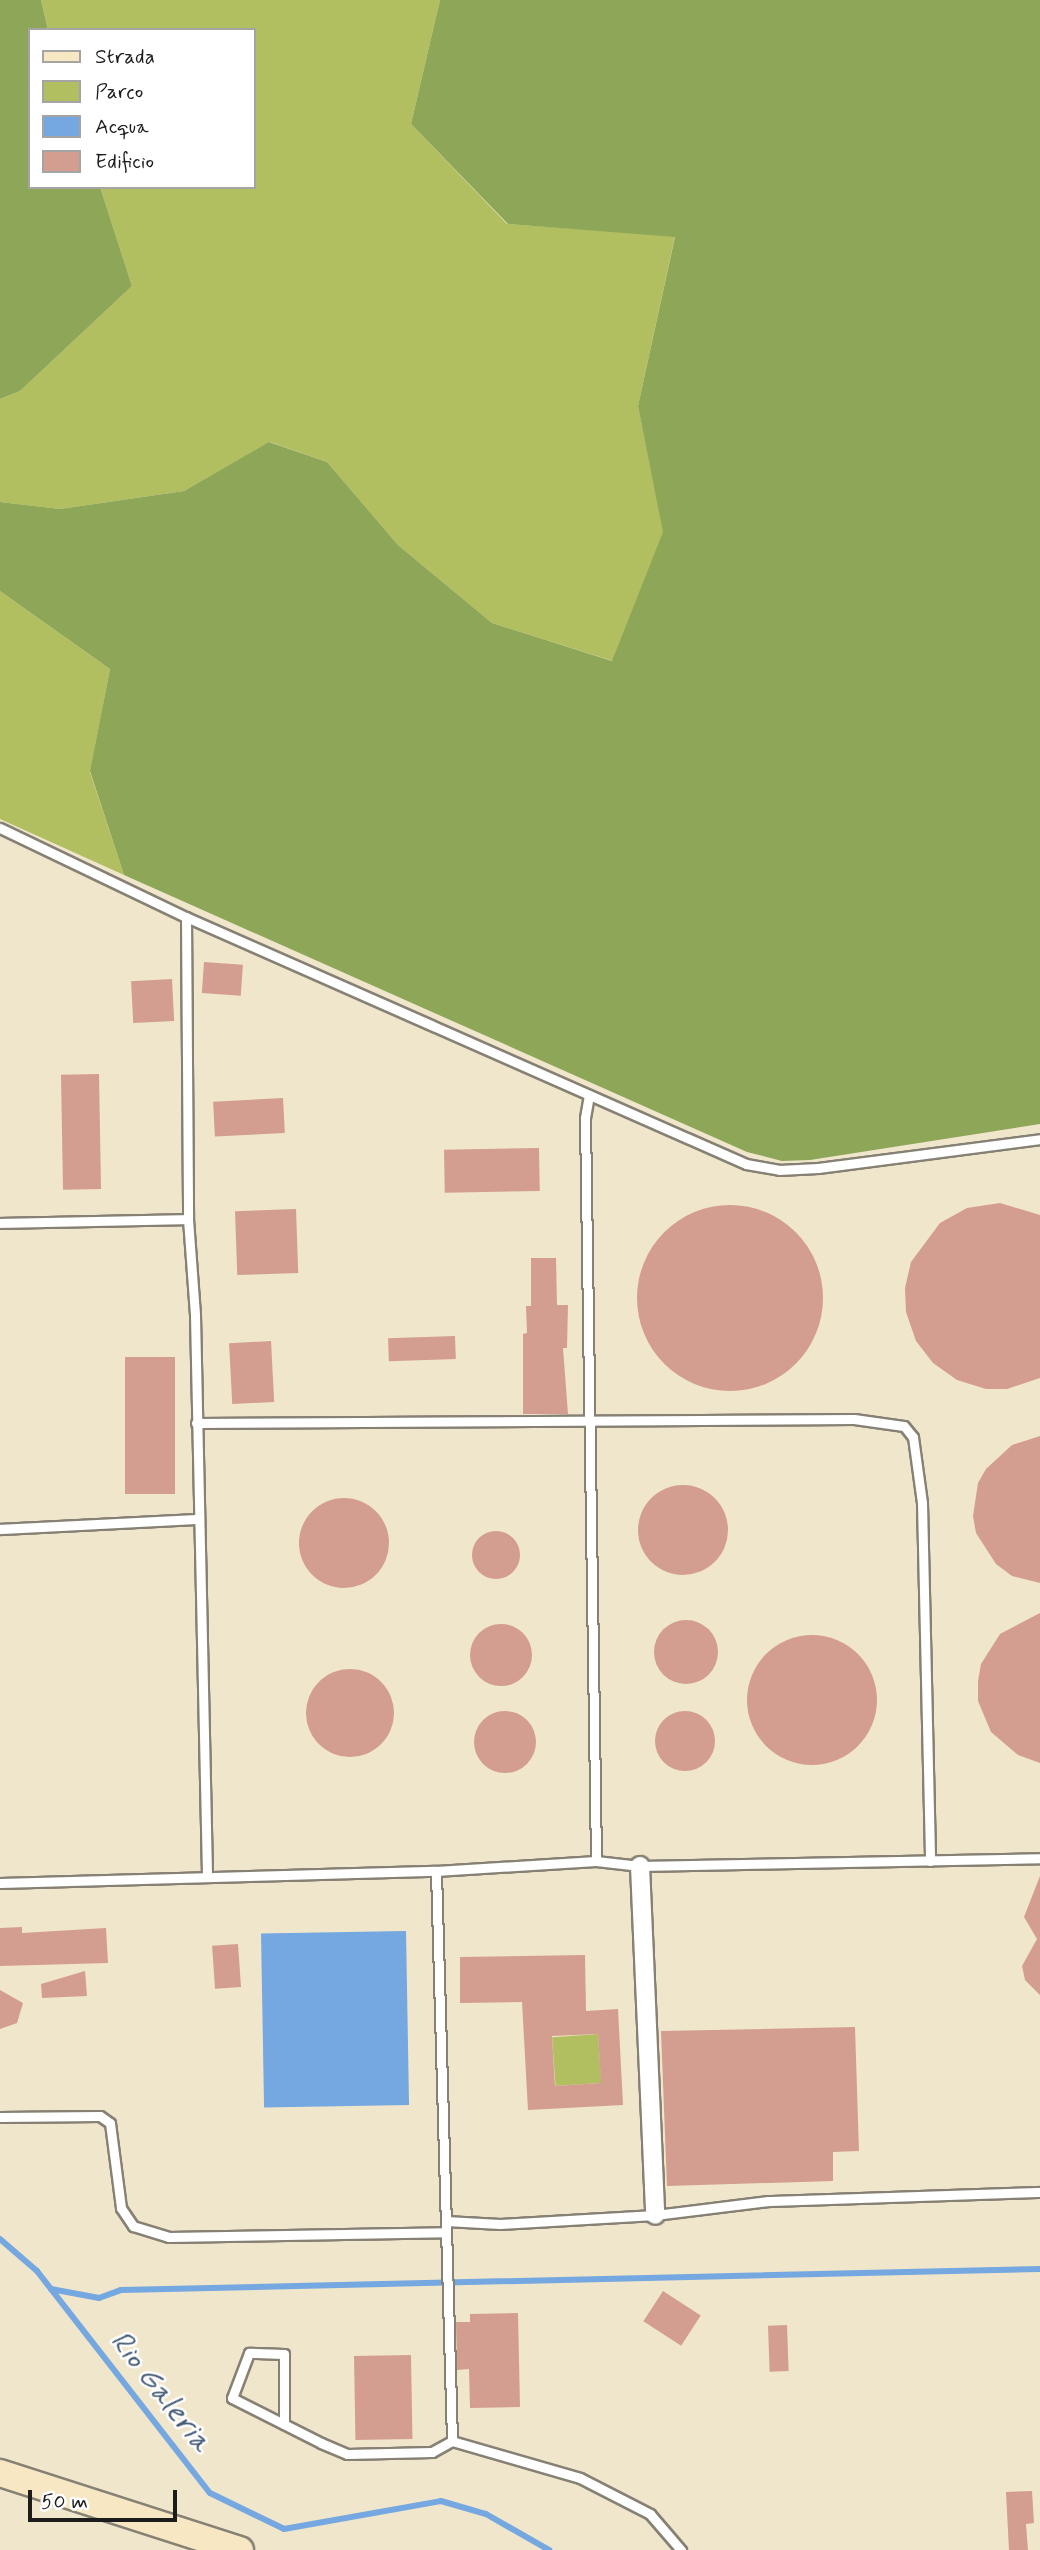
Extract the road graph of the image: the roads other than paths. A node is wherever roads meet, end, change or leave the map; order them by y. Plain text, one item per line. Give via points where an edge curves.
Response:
1 (0, 828) edge
2 (186, 917) junction
3 (589, 1095) junction
4 (1040, 1139) edge
5 (188, 1219) junction
6 (0, 1223) edge
7 (588, 1422) junction
8 (196, 1423) junction
9 (197, 1519) junction
10 (0, 1529) edge
11 (1040, 1858) edge
12 (596, 1861) junction
13 (930, 1861) junction
14 (640, 1866) junction
15 (436, 1871) junction
16 (207, 1876) junction
17 (0, 1883) edge
18 (0, 2117) edge
19 (1040, 2192) edge
20 (655, 2215) junction
21 (446, 2227) junction
22 (284, 2424) junction
23 (452, 2441) junction
24 (0, 2473) edge
25 (240, 2550) edge
26 (681, 2550) edge

1 - 2 lane
2 - 3 lane
2 - 5 lane
3 - 4 lane via 746,1164 779,1170
3 - 7 lane via 585,1118
5 - 6 lane
5 - 8 lane
7 - 8 lane
7 - 12 lane
7 - 13 lane via 854,1419 904,1426 913,1437 922,1503
8 - 9 lane
9 - 10 lane
9 - 16 lane
11 - 13 lane
12 - 14 lane
12 - 15 lane
13 - 14 lane
14 - 20 street
15 - 16 lane
15 - 21 lane
16 - 17 lane
18 - 21 lane via 100,2116 110,2123 121,2208 133,2226 169,2237
19 - 20 lane via 768,2201
20 - 21 lane
21 - 23 lane
22 - 22 lane via 232,2398 249,2353 284,2354
22 - 23 lane via 347,2454 432,2452
23 - 26 lane via 580,2478 650,2514
24 - 25 main road

